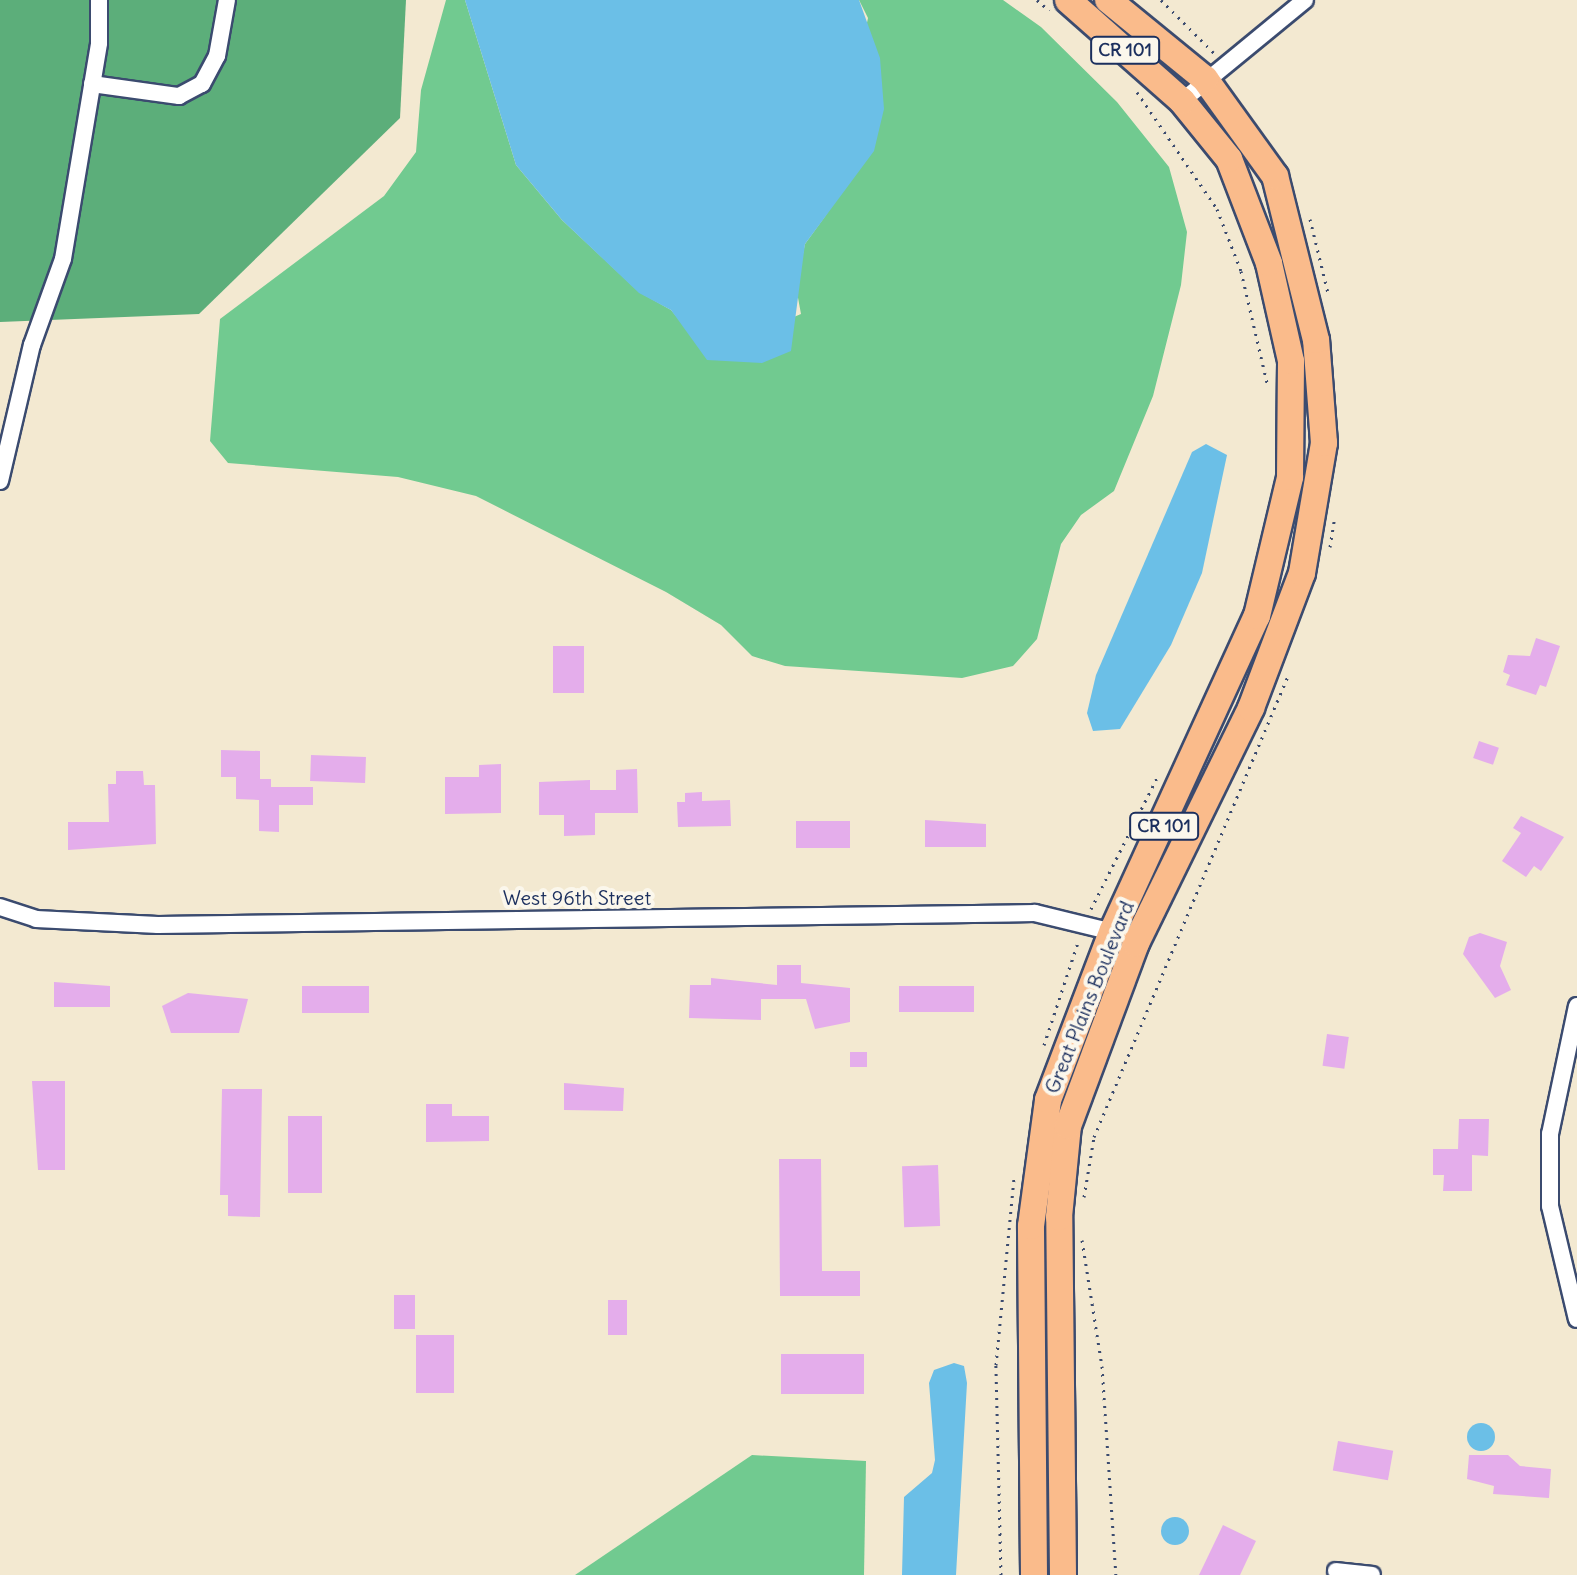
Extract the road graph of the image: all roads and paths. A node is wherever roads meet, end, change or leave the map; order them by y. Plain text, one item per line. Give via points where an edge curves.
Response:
1 (99, 0) edge
2 (227, 0) edge
3 (1037, 0) edge
4 (1108, 0) edge
5 (1305, 0) edge
6 (1063, 9) edge
7 (1205, 79) junction
8 (92, 84) junction
9 (1133, 87) dead end
10 (1182, 101) junction
11 (1270, 401) dead end
12 (0, 481) edge
13 (1162, 767) dead end
14 (6, 910) edge
15 (1084, 923) junction
16 (1113, 930) junction
17 (1136, 943) junction
18 (1577, 1006) edge
19 (1040, 1060) dead end
20 (1015, 1171) dead end
21 (1577, 1319) edge
22 (1336, 1571) dead end
23 (1001, 1575) edge
24 (1034, 1575) edge
25 (1063, 1575) edge
26 (1372, 1575) edge

1 - 8 street
2 - 8 street via 217,56 202,84 179,96
3 - 6 path
4 - 7 main road, Great Plains Boulevard / CR 101
5 - 7 street
6 - 10 main road, Great Plains Boulevard / CR 101
7 - 10 street
7 - 17 main road, Great Plains Boulevard / CR 101 via 1275,176 1316,340 1324,443 1292,601 1251,708
8 - 12 street via 63,259 32,345
9 - 11 path via 1217,209 1241,271
10 - 16 main road, Great Plains Boulevard / CR 101 via 1229,159 1269,263 1291,361 1290,477 1257,616
13 - 15 path
14 - 15 street, West 96th Street via 158,925 1035,913
15 - 16 street, West 96th Street
15 - 19 path
16 - 17 street, West 96th Street
16 - 24 main road, Great Plains Boulevard / CR 101 via 1048,1100 1031,1226
17 - 25 main road, Great Plains Boulevard / CR 101 via 1068,1126 1059,1217
18 - 21 street via 1550,1147 1550,1206
20 - 23 path via 996,1365
22 - 26 street

